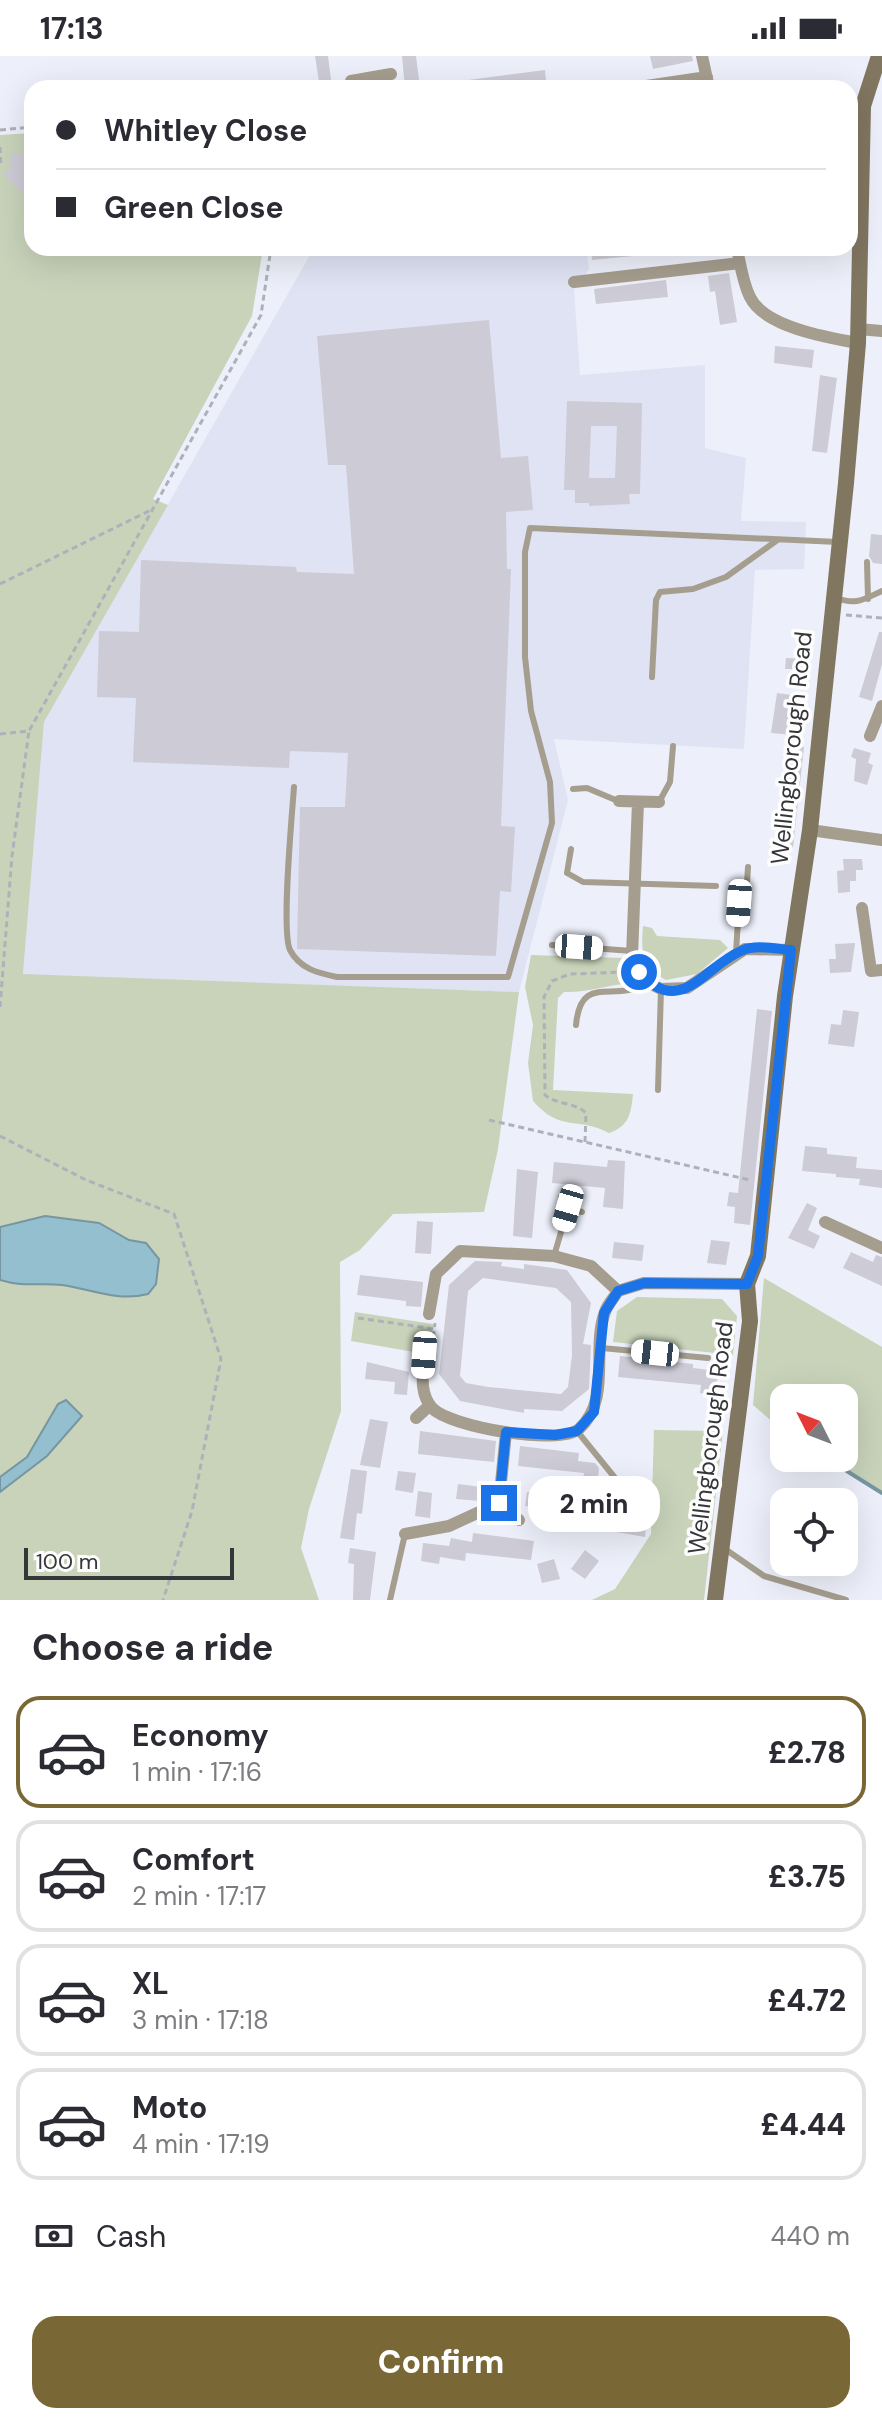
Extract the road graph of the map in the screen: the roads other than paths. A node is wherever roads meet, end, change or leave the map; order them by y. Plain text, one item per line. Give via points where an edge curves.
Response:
1 (702, 56) edge
2 (879, 56) edge
3 (391, 74) dead end
4 (379, 80) edge
5 (708, 80) edge
6 (739, 256) edge
7 (740, 263) junction
8 (574, 282) dead end
9 (882, 331) edge
10 (858, 336) junction
11 (777, 540) junction
12 (838, 542) junction
13 (867, 562) dead end
14 (882, 591) edge
15 (868, 599) junction
16 (831, 605) junction
17 (652, 677) dead end
18 (882, 706) edge
19 (870, 736) dead end
20 (673, 746) dead end
21 (294, 787) dead end
22 (573, 789) dead end
23 (619, 801) joint
24 (638, 802) junction
25 (659, 802) joint
26 (810, 830) junction
27 (882, 840) edge
28 (571, 849) dead end
29 (748, 867) dead end
30 (635, 884) junction
31 (716, 886) dead end
32 (862, 908) dead end
33 (552, 945) dead end
34 (791, 950) junction
35 (632, 951) junction
36 (736, 953) junction
37 (882, 970) edge
38 (643, 977) junction
39 (661, 989) junction
40 (576, 1025) dead end
41 (658, 1090) dead end
42 (561, 1197) dead end
43 (568, 1208) junction
44 (582, 1212) dead end
45 (825, 1222) dead end
46 (882, 1248) edge
47 (554, 1256) junction
48 (747, 1284) junction
49 (618, 1291) junction
50 (429, 1314) road end
51 (602, 1348) junction
52 (424, 1355) road end
53 (708, 1358) dead end
54 (430, 1405) junction
55 (416, 1418) dead end
56 (577, 1431) junction
57 (506, 1432) junction
58 (624, 1489) dead end
59 (499, 1503) junction
60 (519, 1520) dead end
61 (405, 1534) joint
62 (722, 1546) junction
63 (390, 1600) edge
64 (715, 1600) edge
65 (846, 1600) edge

1 - 5 street
2 - 10 main road, Wellingborough Road via 863,106
3 - 4 street
6 - 7 street
7 - 8 street
7 - 10 street via 751,300 784,324
9 - 10 street
10 - 12 main road, Wellingborough Road
11 - 12 lane
11 - 17 lane via 726,577 693,589 660,592
11 - 21 lane via 530,528 525,552 525,657 531,711 550,782 552,823 508,977 337,977 310,971 299,962 286,938
12 - 16 main road, Wellingborough Road
13 - 15 lane
14 - 15 lane
15 - 16 lane
16 - 26 main road, Wellingborough Road
18 - 19 street
20 - 25 lane via 668,791
22 - 23 lane via 587,788
23 - 24 street
24 - 25 street
24 - 30 street
26 - 27 street
26 - 34 main road, Wellingborough Road
28 - 30 lane via 567,873 573,879
29 - 36 lane
30 - 31 lane
30 - 35 street
32 - 37 street via 871,971
33 - 35 lane
34 - 36 street
34 - 48 main road, Wellingborough Road via 758,1256
35 - 38 street
36 - 39 street via 687,988
38 - 39 street
38 - 40 lane via 636,990 584,997
39 - 41 lane
42 - 43 lane
43 - 44 lane
43 - 47 lane
45 - 46 street
47 - 49 street via 591,1266
47 - 50 street via 460,1251 436,1274
48 - 49 street via 644,1283
48 - 62 main road, Wellingborough Road via 750,1321
49 - 51 street via 604,1313
51 - 53 lane
51 - 56 street via 594,1412
52 - 54 street via 422,1384
54 - 55 street
54 - 57 street via 454,1422
56 - 57 street
56 - 58 lane
57 - 59 street
59 - 60 street
59 - 61 street via 449,1526
61 - 63 lane
62 - 64 main road, Wellingborough Road
62 - 65 lane via 764,1576

